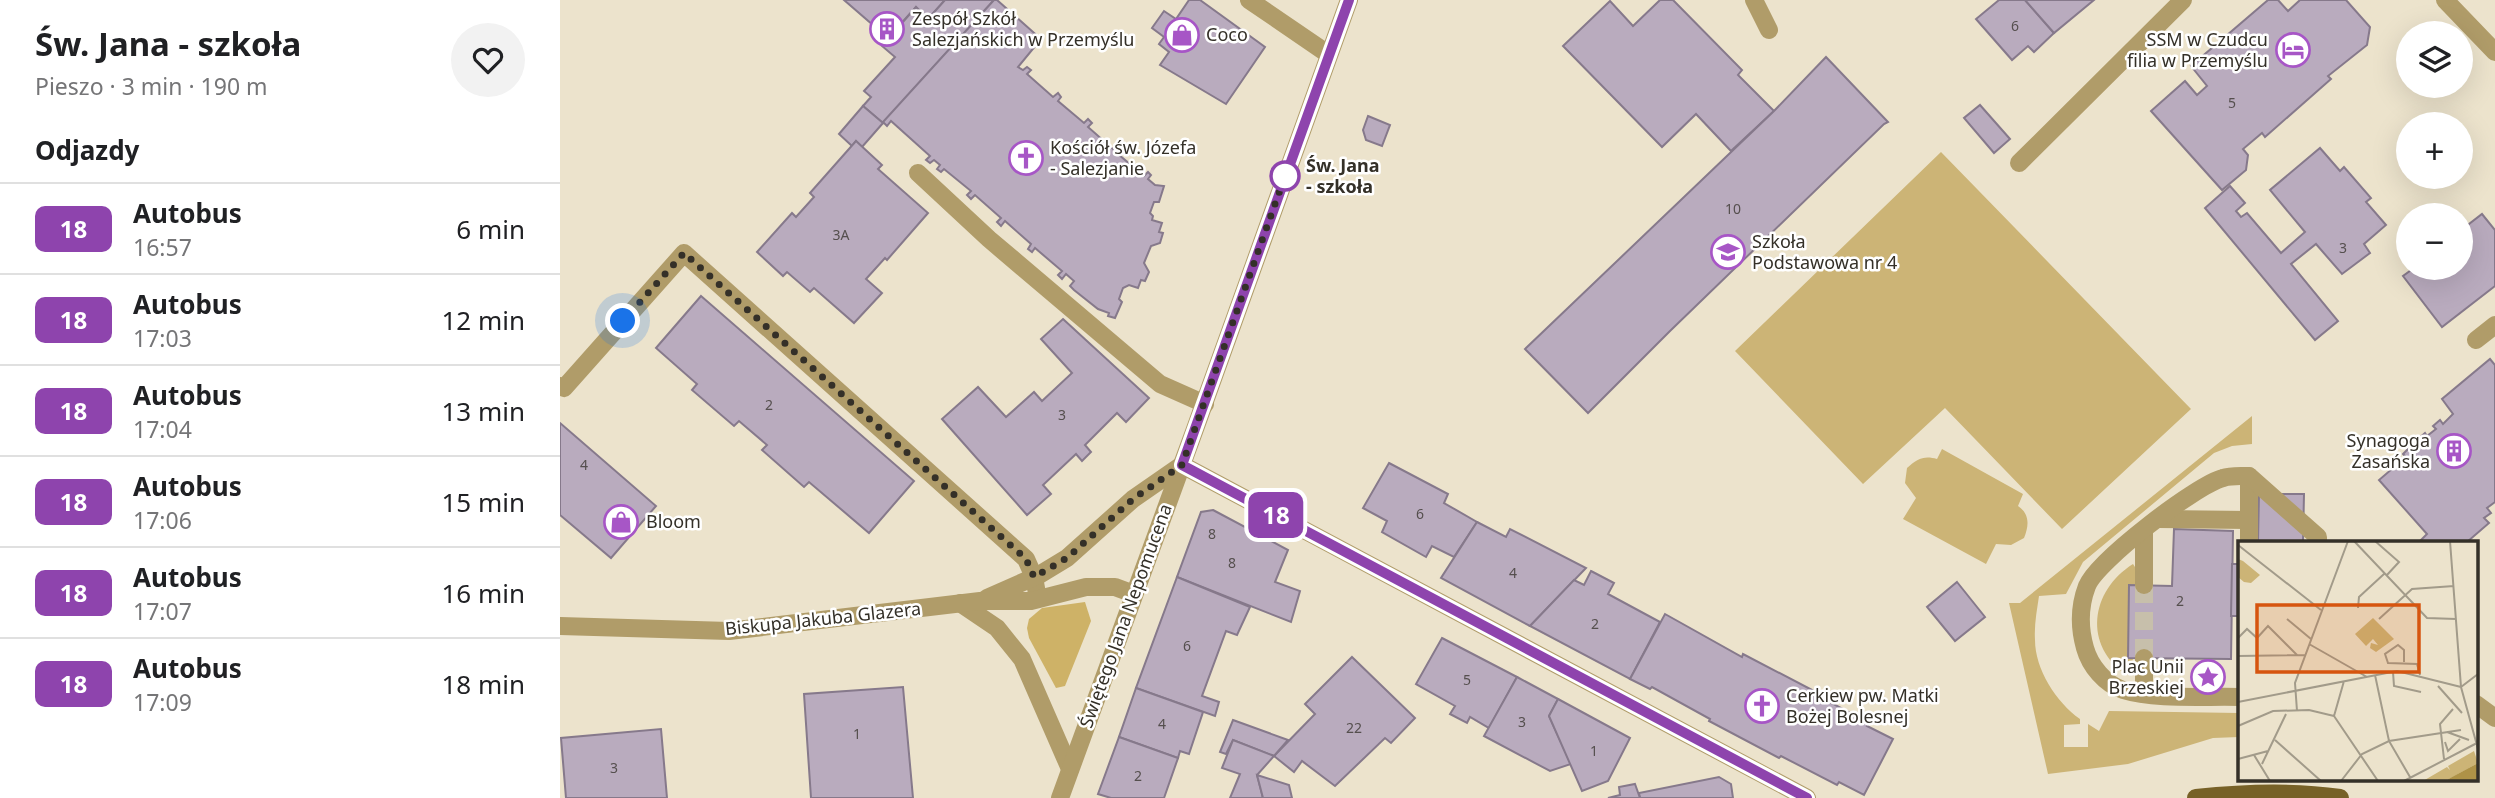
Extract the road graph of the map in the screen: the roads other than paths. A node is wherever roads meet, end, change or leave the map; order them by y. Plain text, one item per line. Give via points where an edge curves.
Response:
1 (1249, 0) edge
2 (1349, 0) edge
3 (1754, 0) edge
4 (2183, 0) edge
5 (2445, 0) edge
6 (1769, 30) dead end
7 (2495, 52) edge
8 (1328, 54) junction
9 (2019, 163) dead end
10 (918, 173) dead end
11 (2495, 325) edge
12 (2476, 340) dead end
13 (560, 386) edge
14 (1205, 404) junction
15 (1182, 465) junction
16 (2249, 476) junction
17 (2159, 519) junction
18 (2249, 530) edge
19 (2144, 531) junction
20 (2265, 541) edge
21 (2318, 541) edge
22 (1034, 577) junction
23 (2144, 586) tunnel mouth
24 (1133, 594) junction
25 (1038, 599) junction
26 (980, 601) junction
27 (960, 603) junction
28 (560, 626) edge
29 (2144, 658) tunnel mouth
30 (2144, 694) junction
31 (2238, 697) edge
32 (2478, 705) edge
33 (2495, 718) edge
34 (1070, 769) junction
35 (1059, 798) edge
36 (1807, 798) edge
37 (2196, 798) edge
38 (2340, 798) edge

1 - 8 street
2 - 8 street, Świętego Jana Nepomucena
3 - 6 street
4 - 9 street
5 - 7 street
8 - 14 street, Świętego Jana Nepomucena
10 - 14 street via 1160,384
11 - 12 street
13 - 22 street via 564,388 684,253 1026,559
14 - 15 street, Świętego Jana Nepomucena
15 - 22 street, Biskupa Jakuba Glazera via 1133,499 1067,558
15 - 24 street, Świętego Jana Nepomucena
15 - 36 street
16 - 17 street via 2224,477 2197,489
16 - 18 street
16 - 21 street
17 - 18 street
17 - 19 street
18 - 20 street
19 - 23 street
19 - 30 street via 2102,565 2088,584 2080,631 2099,675 2120,689
22 - 25 street
22 - 26 street, Biskupa Jakuba Glazera
24 - 25 street, Biskupa Jakuba Glazera via 1115,587 1086,587
24 - 34 street, Świętego Jana Nepomucena
25 - 26 street, Biskupa Jakuba Glazera
26 - 27 street, Biskupa Jakuba Glazera
27 - 28 street, Biskupa Jakuba Glazera via 729,631
27 - 34 street via 997,628 1022,659
29 - 30 street
30 - 31 street
32 - 33 street
34 - 35 street, Świętego Jana Nepomucena
37 - 38 main road via 2282,794

